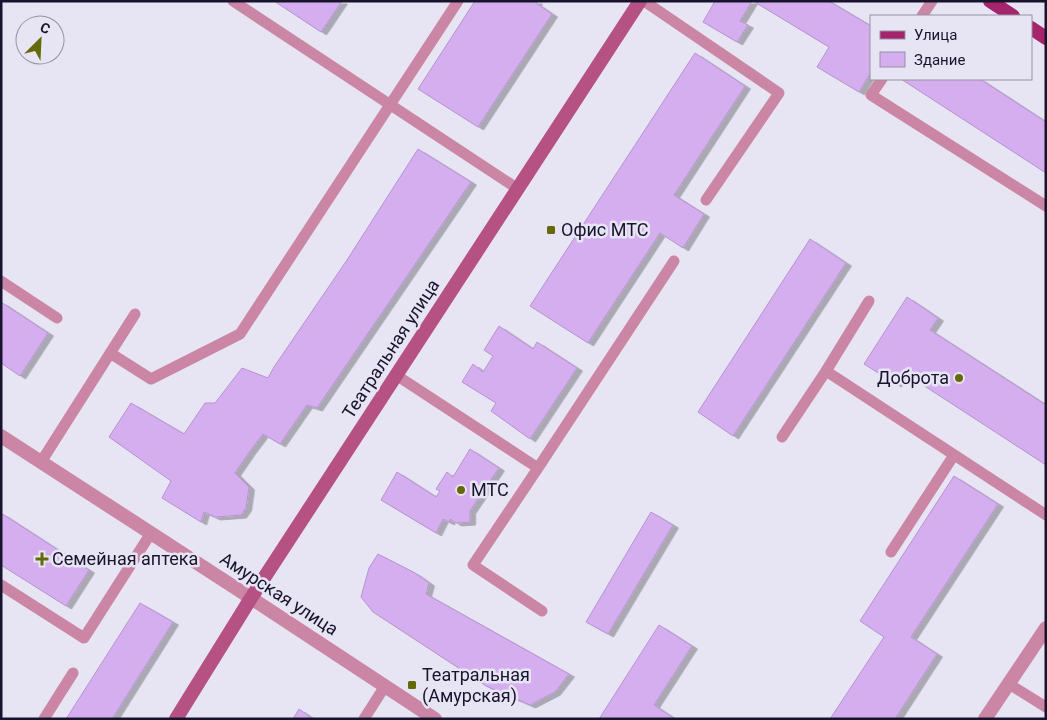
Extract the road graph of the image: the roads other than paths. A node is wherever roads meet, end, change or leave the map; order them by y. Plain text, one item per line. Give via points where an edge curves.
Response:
1 (458, 1) edge
2 (642, 1) edge
3 (932, 1) edge
4 (990, 1) edge
5 (237, 2) edge
6 (923, 15) edge
7 (1011, 15) edge
8 (1032, 29) edge
9 (1046, 38) edge
10 (881, 80) edge
11 (391, 105) junction
12 (518, 189) junction
13 (706, 200) dead end
14 (1046, 206) edge
15 (674, 261) dead end
16 (1, 281) edge
17 (869, 301) dead end
18 (135, 314) dead end
19 (57, 318) dead end
20 (110, 353) junction
21 (826, 371) junction
22 (396, 375) junction
23 (1, 436) edge
24 (782, 437) dead end
25 (954, 455) junction
26 (41, 462) junction
27 (538, 468) junction
28 (1046, 515) edge
29 (151, 533) junction
30 (891, 552) dead end
31 (1, 586) edge
32 (251, 598) junction
33 (542, 612) dead end
34 (1046, 628) edge
35 (73, 673) dead end
36 (1009, 684) junction
37 (385, 686) junction
38 (1046, 707) edge
39 (44, 719) edge
40 (176, 719) edge
41 (364, 719) edge
42 (435, 719) edge
43 (985, 719) edge

1 - 11 lane
2 - 12 main road, Театральная улица
2 - 13 lane via 779,93
3 - 6 lane
4 - 7 main road
5 - 11 lane
8 - 9 main road
10 - 14 lane via 871,95
11 - 12 lane
11 - 20 lane via 240,334 151,380
12 - 22 main road, Театральная улица
15 - 27 lane
16 - 19 lane
17 - 21 lane
18 - 20 lane
20 - 26 lane
21 - 24 lane
21 - 25 lane
22 - 27 lane
22 - 32 main road, Театральная улица
23 - 26 street, Амурская улица
25 - 28 lane
25 - 30 lane
26 - 29 street, Амурская улица
27 - 33 lane via 473,565
29 - 31 lane via 84,638
29 - 32 street, Амурская улица
32 - 37 street, Амурская улица
32 - 40 main road, Театральная улица
34 - 36 street
35 - 39 lane
36 - 38 lane
36 - 43 street
37 - 41 lane
37 - 42 street, Амурская улица

